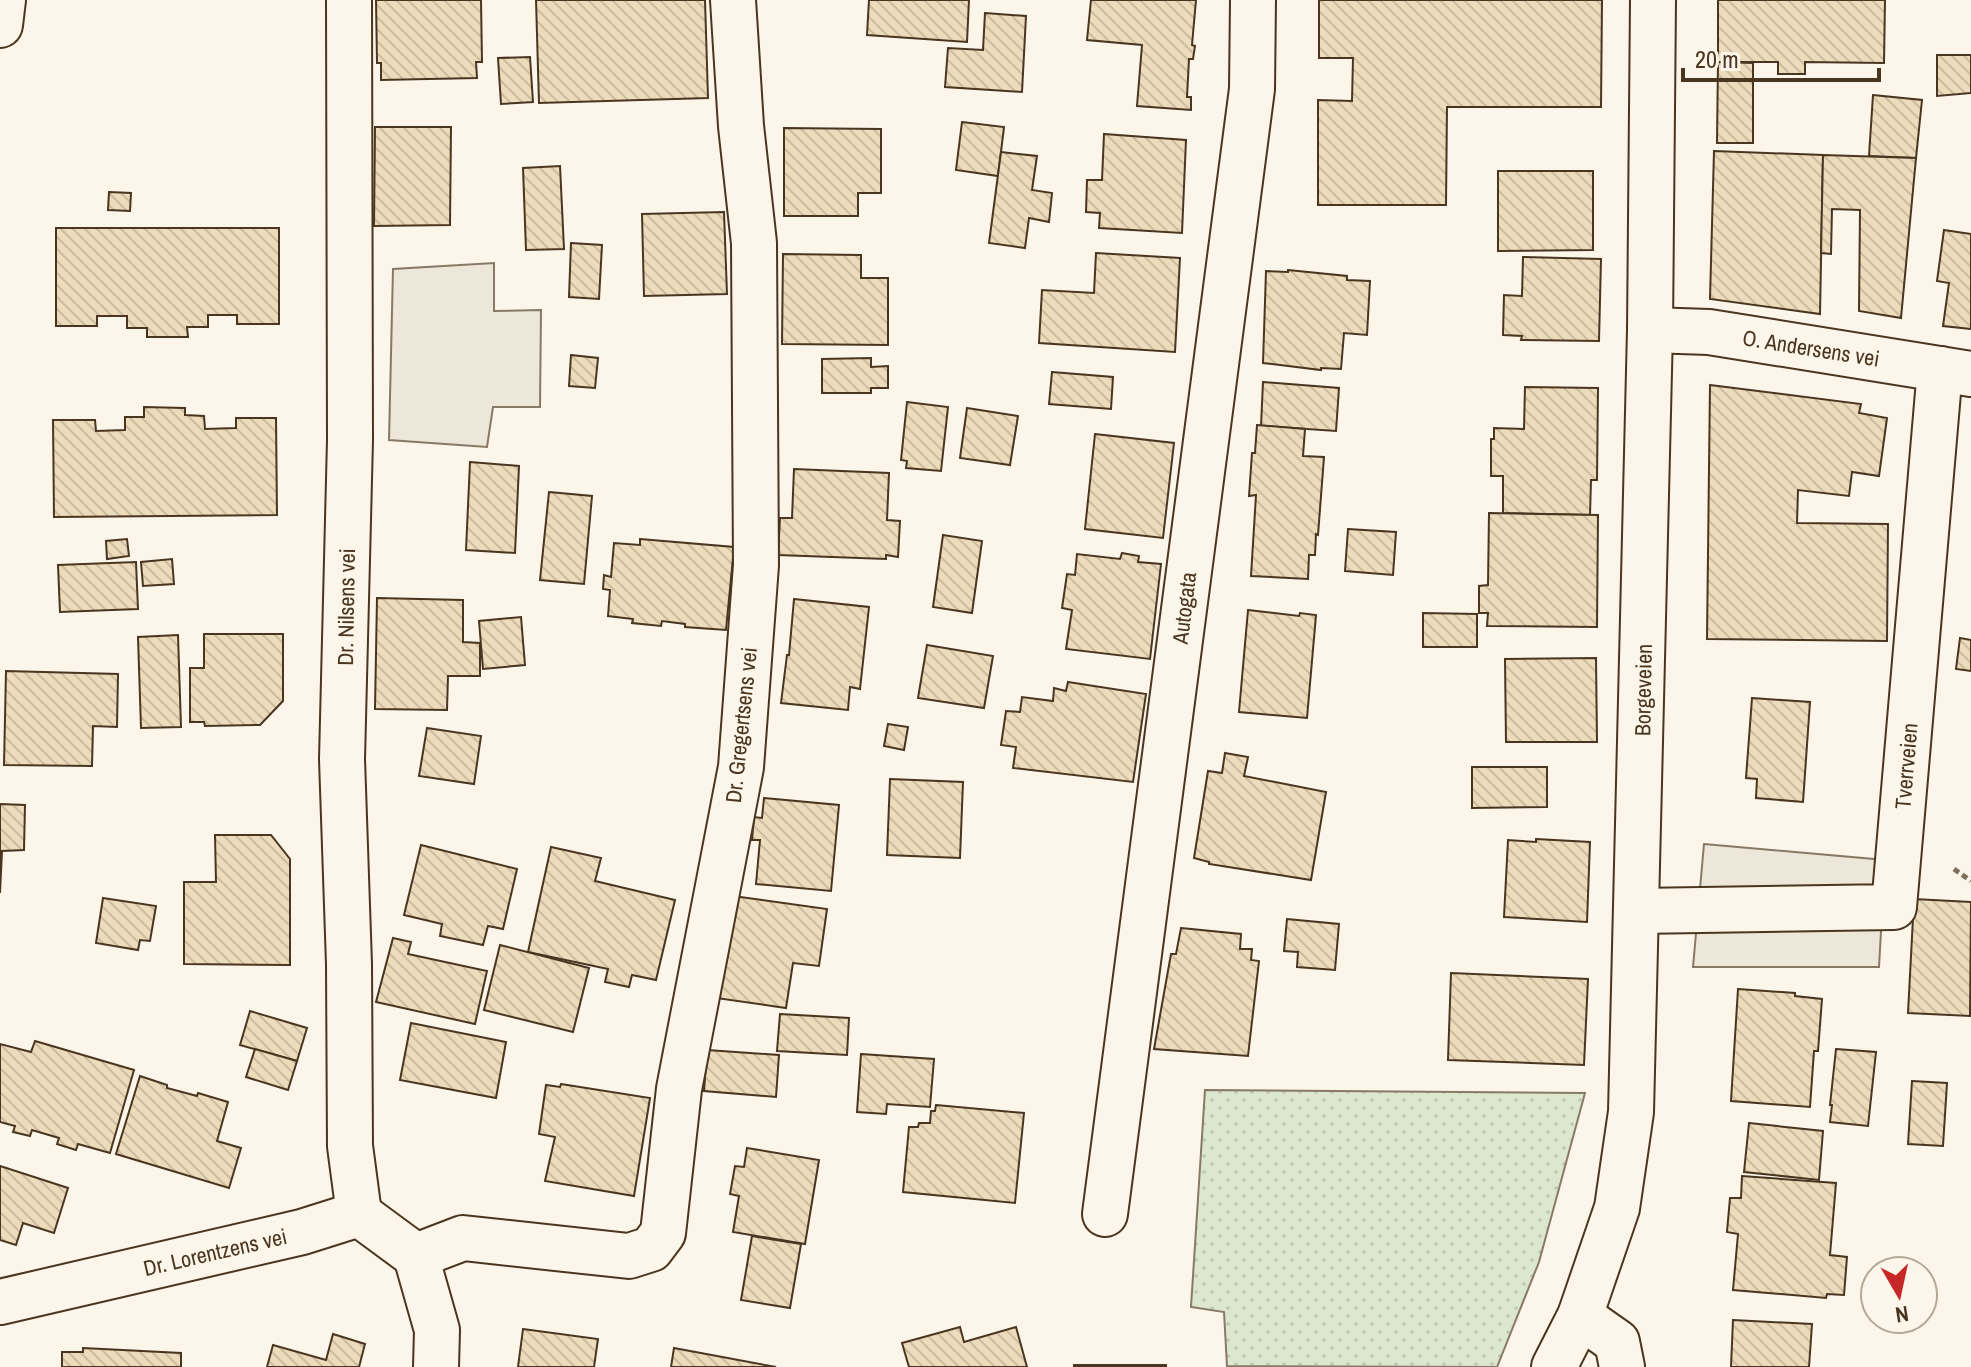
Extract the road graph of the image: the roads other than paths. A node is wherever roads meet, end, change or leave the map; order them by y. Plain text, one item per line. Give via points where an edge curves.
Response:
1 (3, 0) edge
2 (349, 0) edge
3 (733, 0) edge
4 (1253, 0) edge
5 (1653, 0) edge
6 (0, 25) edge
7 (1650, 330) junction
8 (1956, 372) edge
9 (1638, 911) junction
10 (359, 1214) junction
11 (1105, 1214) dead end
12 (416, 1256) junction
13 (0, 1302) edge
14 (1580, 1316) junction
15 (436, 1367) edge
16 (1554, 1367) edge
17 (1622, 1367) edge

1 - 6 street
2 - 10 street, Dr. Nilsens vei via 350,440 342,759 350,1146
3 - 12 street, Dr. Gregertsens vei via 754,243 756,565 741,767 679,1089 663,1233 651,1249 629,1256 463,1238
4 - 11 street, Autogata via 1252,89
5 - 7 street, Borgeveien
7 - 8 street, O. Andersens vei via 1709,332
7 - 9 street, Borgeveien
8 - 9 street, Tverrveien via 1894,907
9 - 14 street, Borgeveien via 1631,1112 1617,1208
10 - 12 street
10 - 13 street, Dr. Lorentzens vei
12 - 15 street via 437,1330
14 - 16 street, Borgeveien
14 - 17 street via 1617,1342

